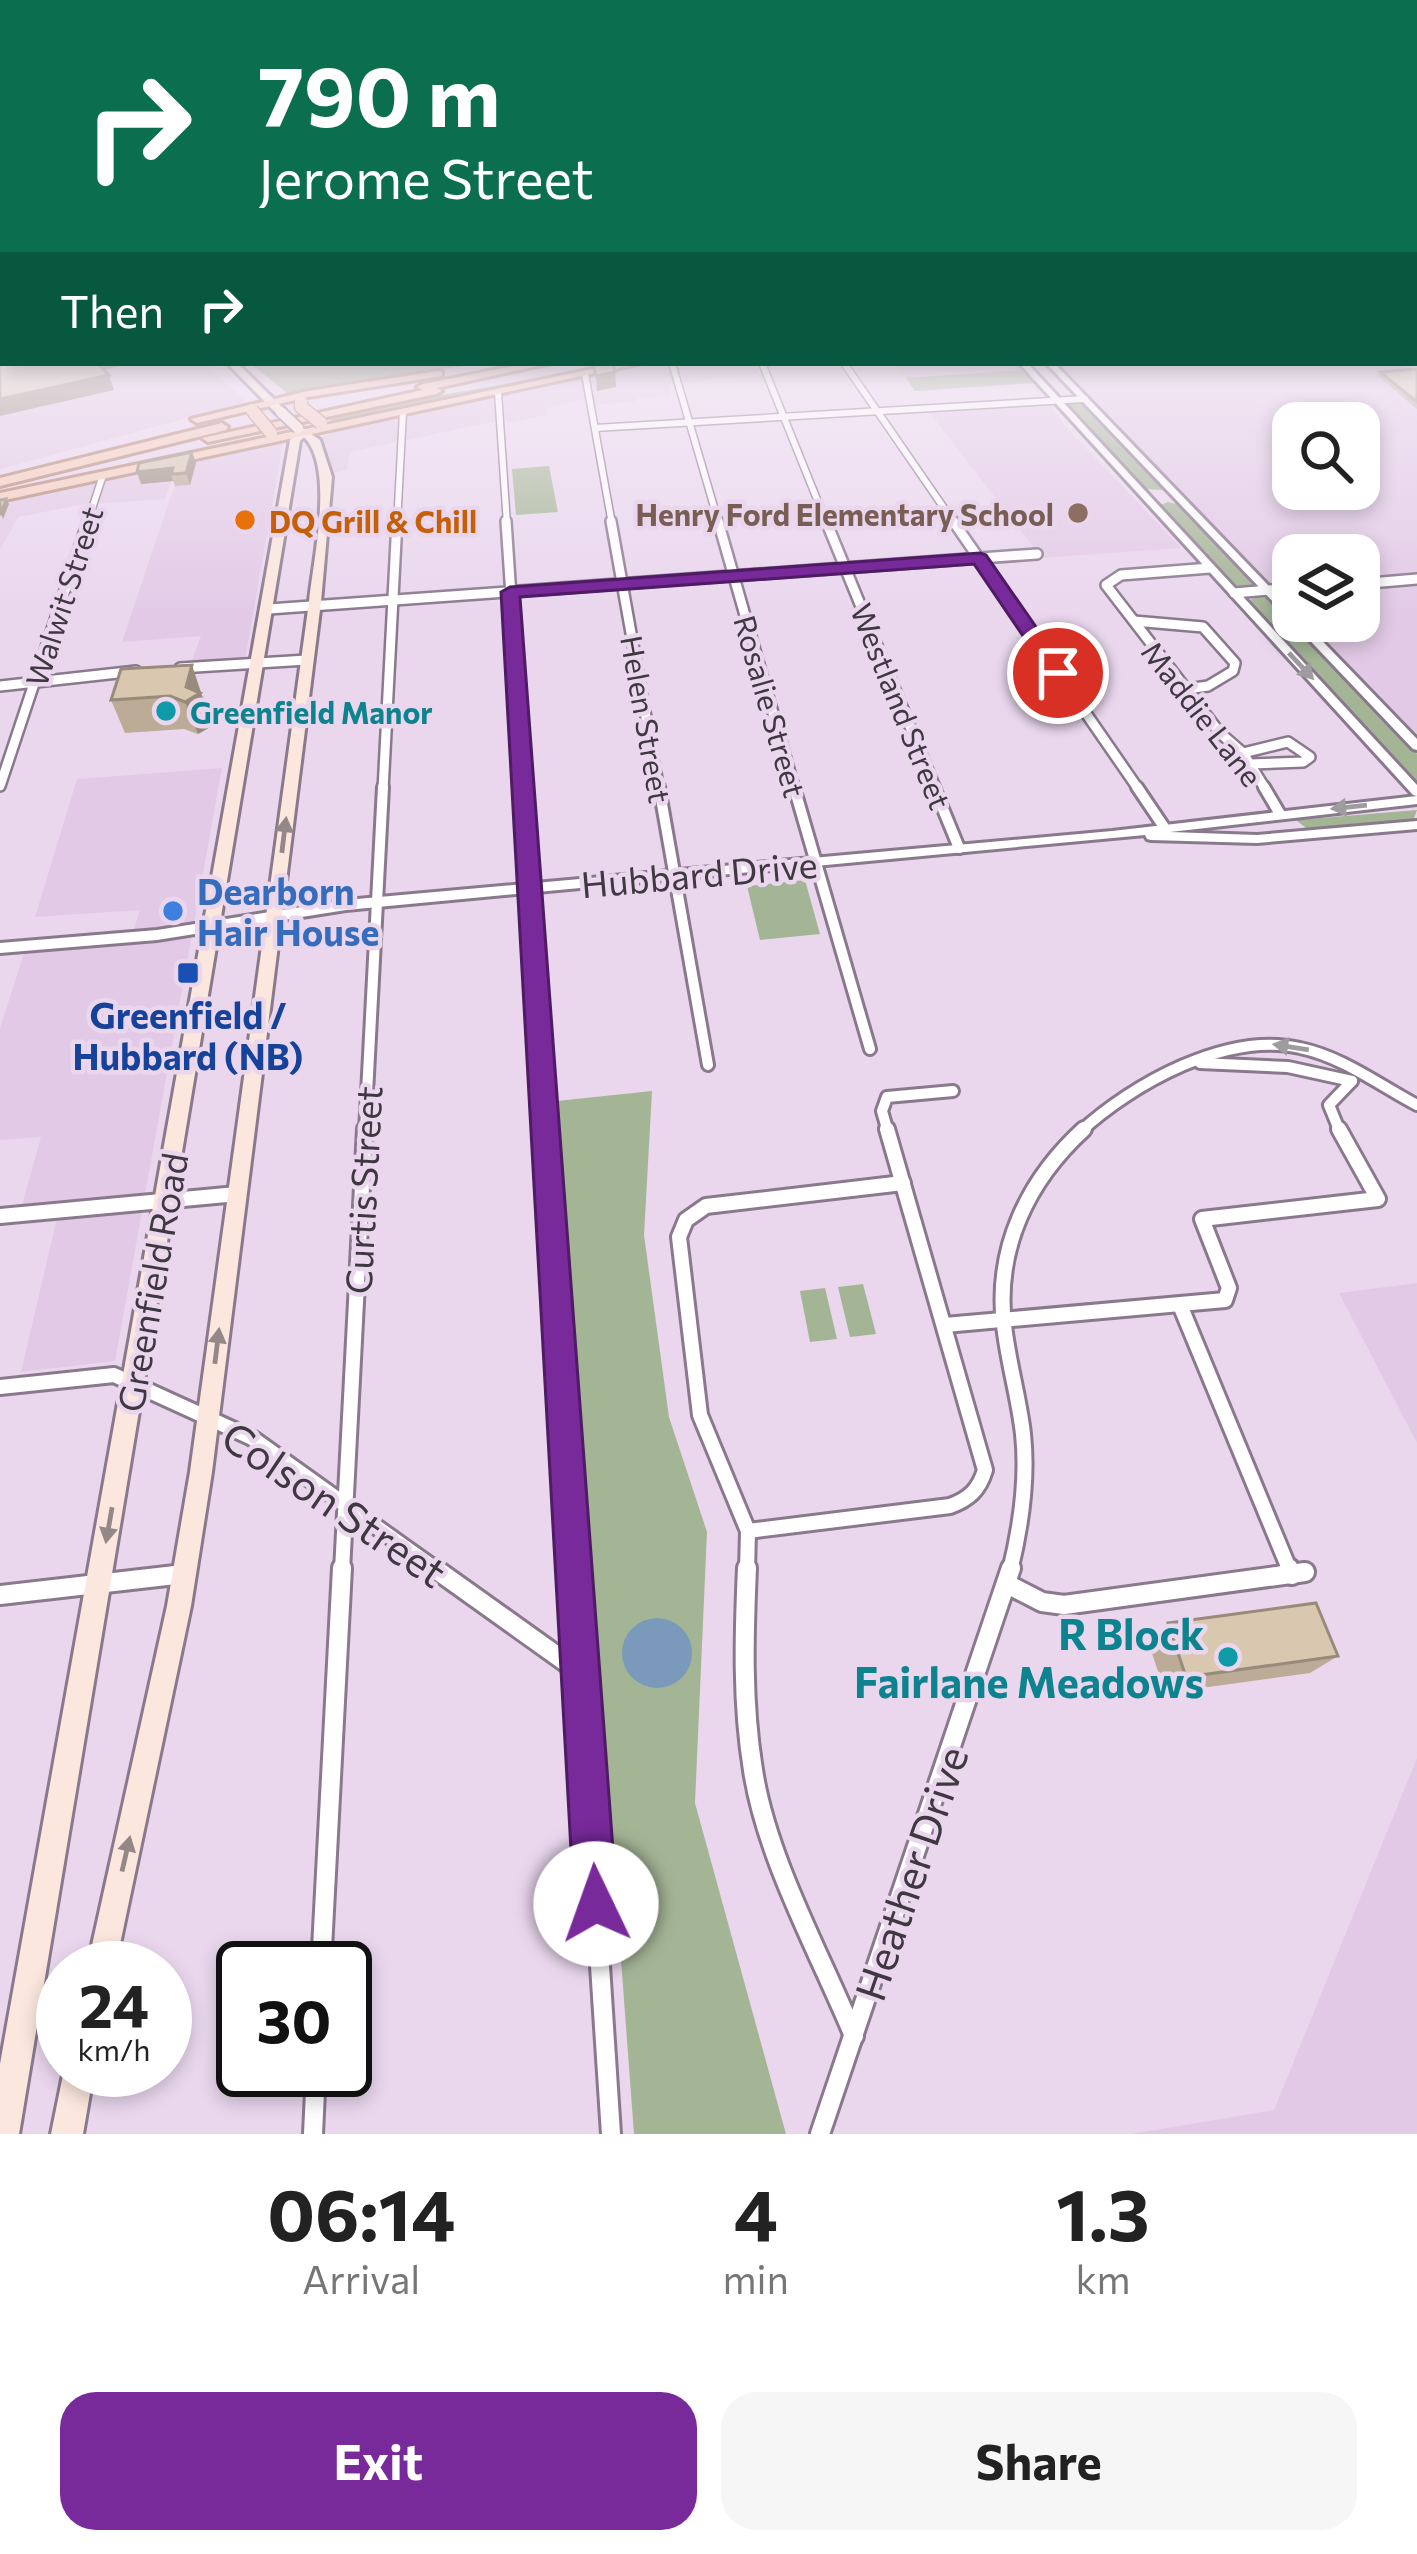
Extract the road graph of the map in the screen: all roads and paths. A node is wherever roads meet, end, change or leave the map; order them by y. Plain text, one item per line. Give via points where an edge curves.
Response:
1 (226, 416) edge
2 (252, 416) edge
3 (275, 416) edge
4 (285, 416) edge
5 (311, 416) edge
6 (315, 416) edge
7 (381, 416) edge
8 (403, 416) edge
9 (499, 416) edge
10 (593, 416) edge
11 (686, 416) edge
12 (806, 416) edge
13 (881, 416) edge
14 (1072, 416) edge
15 (1100, 416) edge
16 (784, 417) junction
17 (688, 422) junction
18 (328, 424) junction
19 (595, 428) junction
20 (300, 430) junction
21 (267, 437) junction
22 (295, 457) junction
23 (322, 458) junction
24 (103, 475) junction
25 (0, 486) edge
26 (1180, 498) junction
27 (1149, 500) junction
28 (1037, 554) dead end
29 (980, 558) junction
30 (846, 568) junction
31 (1210, 568) junction
32 (733, 576) junction
33 (1417, 579) edge
34 (1380, 582) edge
35 (622, 584) junction
36 (1268, 590) junction
37 (1272, 590) edge
38 (510, 592) junction
39 (1234, 593) junction
40 (1272, 594) edge
41 (394, 600) junction
42 (314, 606) junction
43 (268, 610) junction
44 (1134, 621) junction
45 (1317, 642) edge
46 (307, 660) junction
47 (259, 663) junction
48 (168, 669) edge
49 (145, 670) edge
50 (34, 682) junction
51 (0, 686) edge
52 (1187, 688) junction
53 (1417, 746) edge
54 (1247, 759) junction
55 (0, 786) edge
56 (1417, 796) edge
57 (1280, 814) junction
58 (1214, 820) junction
59 (1417, 825) edge
60 (1163, 827) junction
61 (1112, 835) junction
62 (1295, 836) junction
63 (1222, 838) junction
64 (959, 848) junction
65 (814, 862) junction
66 (674, 874) junction
67 (530, 888) junction
68 (378, 902) junction
69 (274, 916) junction
70 (213, 927) junction
71 (0, 948) edge
72 (870, 1048) dead end
73 (1199, 1063) junction
74 (708, 1065) dead end
75 (1352, 1081) junction
76 (1376, 1086) junction
77 (953, 1091) dead end
78 (1417, 1105) edge
79 (903, 1183) junction
80 (237, 1194) junction
81 (166, 1201) junction
82 (0, 1216) edge
83 (1180, 1305) junction
84 (1003, 1320) junction
85 (945, 1325) junction
86 (134, 1383) junction
87 (0, 1387) edge
88 (208, 1418) junction
89 (346, 1505) junction
90 (748, 1532) junction
91 (184, 1574) junction
92 (99, 1583) junction
93 (1007, 1584) junction
94 (0, 1595) edge
95 (581, 1673) junction
96 (107, 1941) edge
97 (322, 1941) edge
98 (855, 2037) junction
99 (75, 2097) edge
100 (315, 2097) edge
101 (3, 2134) edge
102 (67, 2134) edge
103 (313, 2134) edge
104 (611, 2134) edge
105 (820, 2134) edge

1 - 25 main road
2 - 21 main road, bridge
3 - 25 main road
4 - 20 main road, bridge
5 - 25 main road
6 - 18 main road, bridge
7 - 18 main road
8 - 41 street, Curtis Street
9 - 38 street
10 - 19 street, Helen Street
11 - 17 street, Rosalie Street
12 - 16 street
13 - 29 street
14 - 27 street
15 - 26 street
16 - 17 street
16 - 30 street, Westland Street
17 - 19 street
17 - 32 street, Rosalie Street
18 - 20 main road
19 - 35 street, Helen Street
20 - 21 main road
20 - 22 main road, Greenfield Road
20 - 23 main road
21 - 24 main road
22 - 23 main road
22 - 43 main road, Greenfield Road
23 - 42 main road, Greenfield Road via 328,500
24 - 25 main road
24 - 50 street, Walwit Street
26 - 27 street
26 - 36 street
27 - 31 street
28 - 29 street
29 - 30 street
29 - 60 street
30 - 32 street
30 - 64 street, Westland Street
31 - 39 street
31 - 44 street, Maddie Lane via 1113,577 1108,591
32 - 35 street
32 - 65 street, Rosalie Street
33 - 34 street
35 - 38 street
35 - 66 street, Helen Street
36 - 37 street
36 - 39 street
36 - 40 street
38 - 41 street
38 - 67 street
39 -> 56 street
41 - 42 street
41 - 68 street, Curtis Street
42 - 43 street
42 - 46 main road, Greenfield Road
43 - 47 main road, Greenfield Road
44 - 52 street, Maddie Lane
44 - 52 street via 1203,627 1235,663 1212,684
45 - 53 street
46 - 47 street
69 -> 46 main road, Greenfield Road
47 - 48 street
47 - 70 main road, Greenfield Road
49 - 50 street
50 - 51 street
50 - 55 street, Walwit Street
52 - 54 street, Maddie Lane
54 - 54 street via 1303,762 1310,757 1288,741
54 - 57 street, Maddie Lane
56 -> 57 street, Hubbard Drive
57 - 58 street, Hubbard Drive
57 - 62 street
58 - 60 street, Hubbard Drive
58 - 63 street
59 - 62 street, Hubbard Drive
60 - 61 street, Hubbard Drive
61 - 63 street, Hubbard Drive
61 - 64 street, Hubbard Drive
62 - 63 street, Hubbard Drive
64 - 65 street, Hubbard Drive
65 - 66 street, Hubbard Drive
65 - 72 street, Rosalie Street
66 - 67 street, Hubbard Drive
66 - 74 street, Helen Street
67 - 68 street, Hubbard Drive
67 - 95 street
68 - 69 street, Hubbard Drive
68 - 89 street, Curtis Street
69 - 70 street, Hubbard Drive
69 - 80 main road, Greenfield Road
70 - 71 street, Hubbard Drive
70 - 81 main road, Greenfield Road
73 - 75 street, Heather Drive via 1288,1067
76 -> 73 street, Heather Drive via 1343,1063 1280,1044 1236,1048
73 - 84 street, Heather Drive via 1129,1092 1054,1155 1013,1230
75 - 76 street, Heather Drive
75 - 83 street via 1329,1105 1378,1198 1202,1219 1228,1297
76 - 78 street, Heather Drive
77 - 79 street via 882,1100
79 - 85 street
79 - 90 street via 706,1206 686,1220 679,1253 700,1415
80 - 81 street
88 -> 80 main road, Greenfield Road
81 - 82 street
81 - 86 main road, Greenfield Road
83 - 84 street
83 - 93 street via 1298,1574 1064,1606
84 - 85 street
84 - 93 street, Heather Drive via 1024,1466
85 - 90 street via 985,1470 974,1493 950,1506
86 - 87 street, Colson Street via 113,1375
86 - 88 street, Colson Street
86 -> 92 main road, Greenfield Road
88 - 89 street, Colson Street via 252,1438
88 - 91 main road, Greenfield Road
89 - 95 street, Colson Street
89 - 97 street, Curtis Street
90 - 98 street via 743,1671 753,1774 776,1850
91 - 92 street
96 -> 91 main road, Greenfield Road
92 - 94 street
92 - 101 main road, Greenfield Road
93 - 98 street, Heather Drive
95 - 104 street
98 - 105 street, Heather Drive
99 - 102 main road
100 - 103 street

